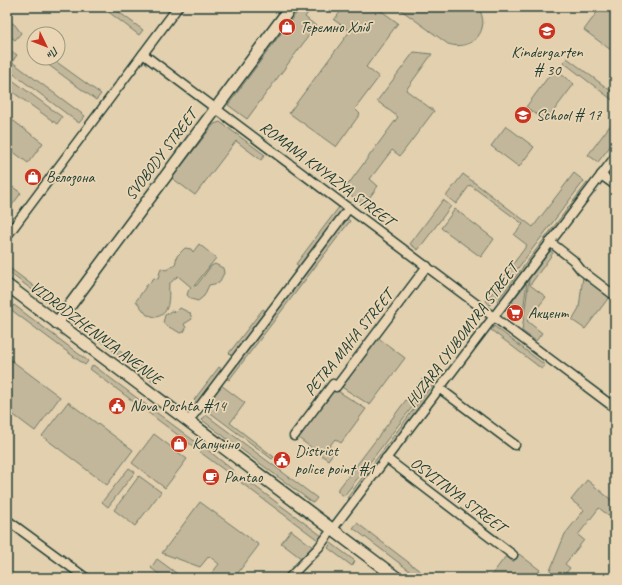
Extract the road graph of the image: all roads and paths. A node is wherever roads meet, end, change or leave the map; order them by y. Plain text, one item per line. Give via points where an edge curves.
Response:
1 (178, 7) edge
2 (291, 7) edge
3 (143, 54) junction
4 (216, 108) junction
5 (615, 157) edge
6 (602, 175) junction
7 (615, 185) edge
8 (350, 208) junction
9 (7, 236) edge
10 (550, 242) junction
11 (427, 266) junction
12 (7, 285) edge
13 (615, 296) edge
14 (494, 316) junction
15 (57, 323) junction
16 (439, 388) junction
17 (615, 408) edge
18 (188, 422) junction
19 (294, 436) dead end
20 (515, 445) dead end
21 (386, 458) junction
22 (7, 520) edge
23 (332, 529) junction
24 (513, 555) dead end
25 (86, 578) edge
26 (289, 578) edge
27 (397, 578) edge

1 - 3 street
2 - 4 main road, SVOBODY STREET
3 - 4 street, ROMANA KNYAZYA STREET
3 - 9 street
4 - 8 street, ROMANA KNYAZYA STREET
4 - 15 main road, SVOBODY STREET
5 - 6 street, HUZARA LYUBOMYRA STREET
6 - 7 street
6 - 10 street, HUZARA LYUBOMYRA STREET
8 - 11 street, ROMANA KNYAZYA STREET
8 - 18 street
10 - 13 street
10 - 14 street, HUZARA LYUBOMYRA STREET
11 - 14 street, ROMANA KNYAZYA STREET
11 - 19 street, PETRA MAHA STREET via 336,387 333,384
12 - 15 main road, VIDRODZHENNIA AVENUE
14 - 16 street, HUZARA LYUBOMYRA STREET
14 - 17 street, ROMANA KNYAZYA STREET
15 - 18 main road, VIDRODZHENNIA AVENUE
16 - 20 street
16 - 21 street, HUZARA LYUBOMYRA STREET
18 - 23 main road, VIDRODZHENNIA AVENUE
21 - 23 street, HUZARA LYUBOMYRA STREET
21 - 24 street, OSVITNYA STREET
22 - 25 street
23 - 26 street, HUZARA LYUBOMYRA STREET via 319,547
23 - 27 main road, VIDRODZHENNIA AVENUE

